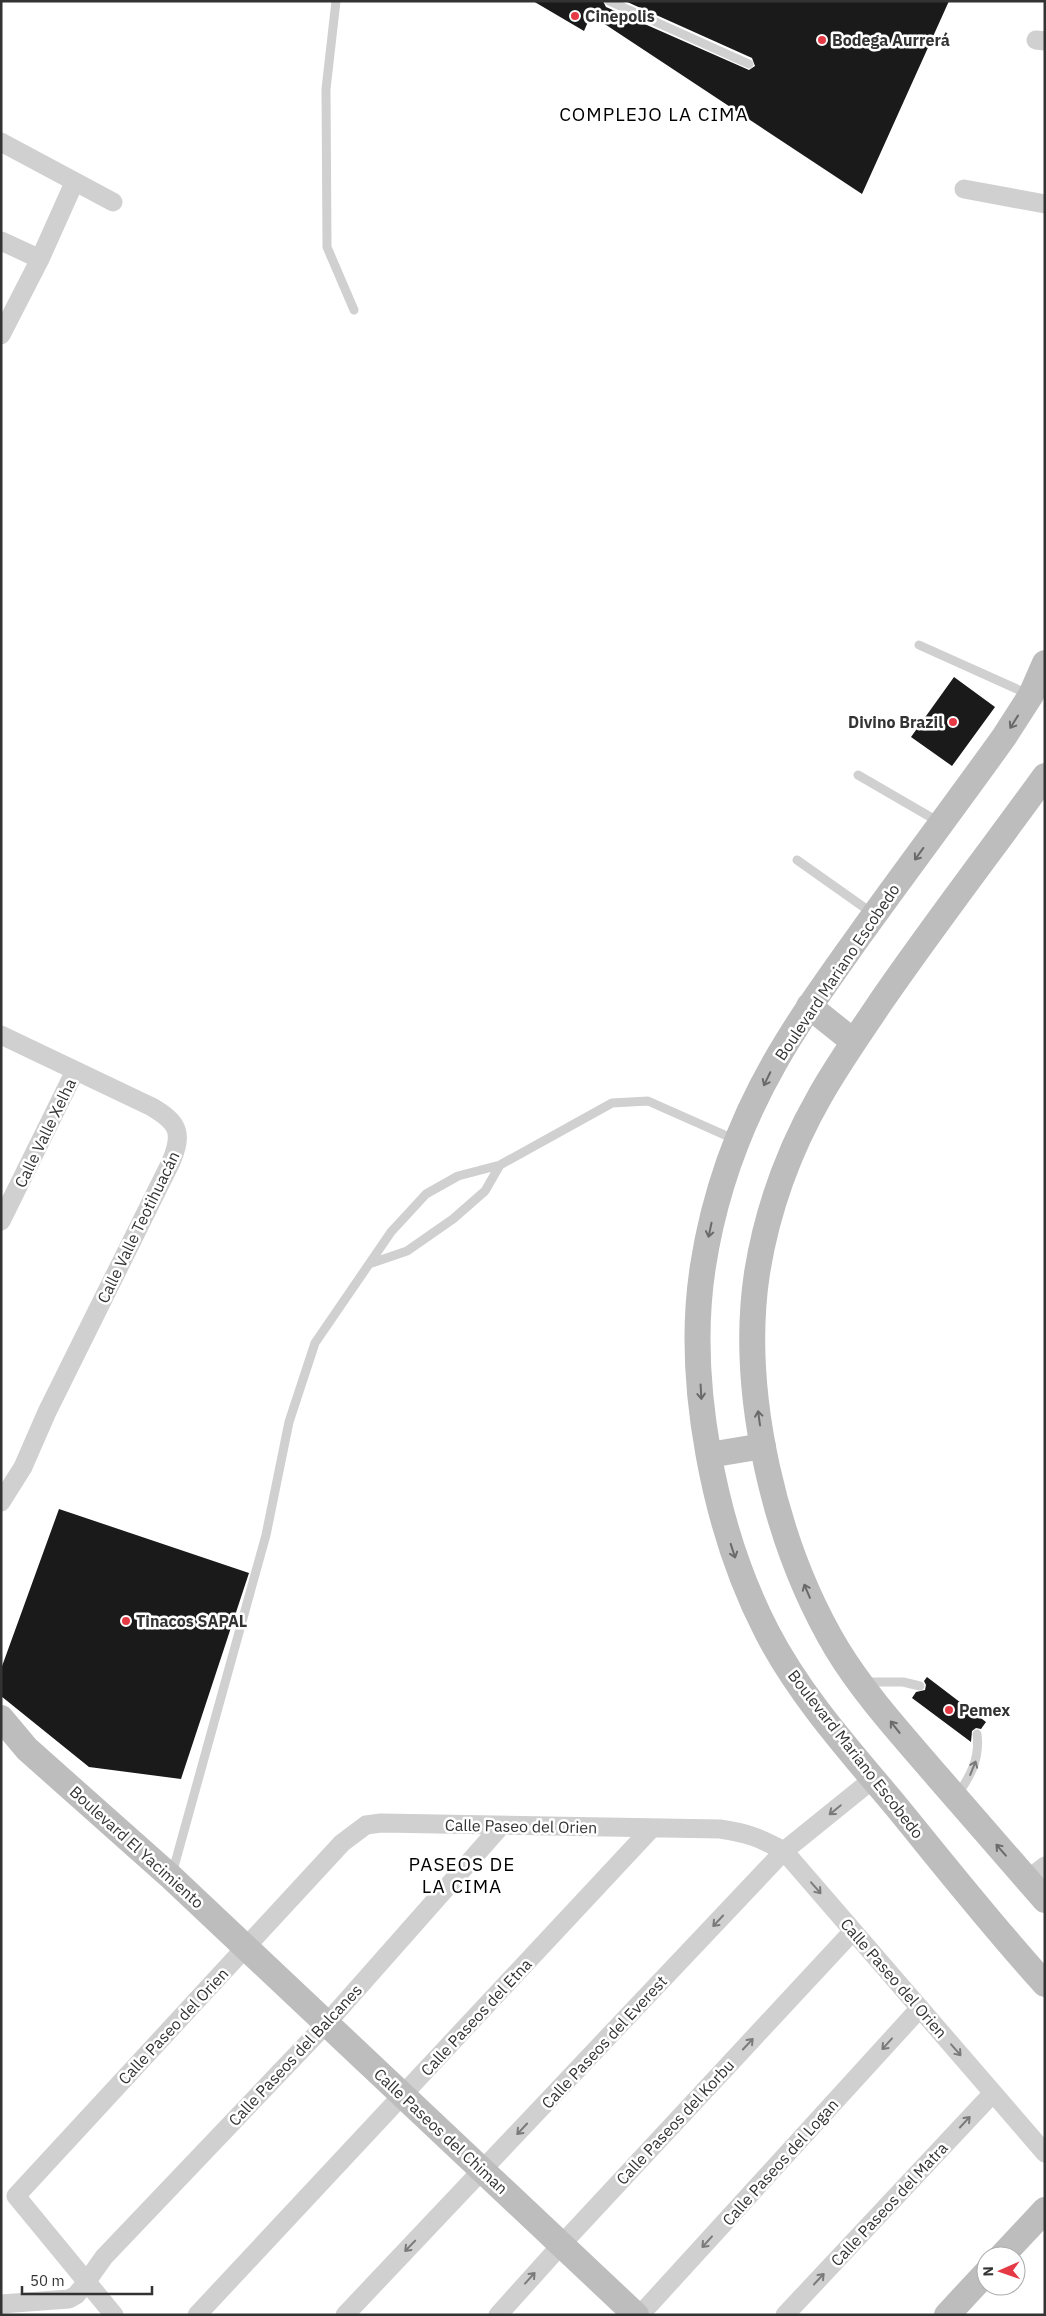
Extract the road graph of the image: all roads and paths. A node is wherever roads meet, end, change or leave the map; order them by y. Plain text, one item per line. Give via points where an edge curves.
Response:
1 (336, 1) edge
2 (609, 1) edge
3 (749, 64) dead end
4 (1, 142) edge
5 (74, 182) junction
6 (964, 190) dead end
7 (113, 202) dead end
8 (1045, 204) edge
9 (1, 241) edge
10 (40, 259) junction
11 (354, 310) dead end
12 (1, 336) edge
13 (919, 645) dead end
14 (1045, 664) edge
15 (1031, 695) junction
16 (858, 775) dead end
17 (1045, 776) edge
18 (941, 823) junction
19 (797, 860) dead end
20 (874, 914) junction
21 (809, 1006) junction
22 (1, 1035) edge
23 (854, 1042) junction
24 (75, 1071) junction
25 (737, 1140) junction
26 (500, 1165) junction
27 (1, 1221) edge
28 (369, 1264) junction
29 (763, 1446) junction
30 (709, 1455) junction
31 (1, 1502) edge
32 (861, 1682) junction
33 (920, 1686) dead end
34 (1, 1718) edge
35 (977, 1734) dead end
36 (1, 1735) edge
37 (27, 1749) junction
38 (873, 1779) junction
39 (956, 1797) junction
40 (501, 1826) junction
41 (651, 1829) junction
42 (784, 1851) junction
43 (1036, 1873) edge
44 (171, 1876) junction
45 (1045, 1900) edge
46 (854, 1931) junction
47 (246, 1947) junction
48 (1045, 1984) edge
49 (920, 2008) junction
50 (326, 2024) junction
51 (993, 2092) junction
52 (403, 2095) junction
53 (1045, 2153) edge
54 (483, 2170) junction
55 (9, 2196) edge
56 (1045, 2210) edge
57 (1045, 2239) edge
58 (561, 2245) junction
59 (1011, 2246) edge
60 (1023, 2246) edge
61 (86, 2280) junction
62 (976, 2284) edge
63 (1, 2304) edge
64 (114, 2315) edge
65 (197, 2315) edge
66 (345, 2315) edge
67 (498, 2315) edge
68 (638, 2315) edge
69 (785, 2315) edge
70 (947, 2315) edge

1 - 11 lane via 326,89 327,247
2 - 3 lane
4 - 5 street
5 - 7 street
5 - 10 street
6 - 8 street
9 - 10 street
10 - 12 street
13 - 15 lane
14 - 15 street, Boulevard Mariano Escobedo
15 -> 18 street, Boulevard Mariano Escobedo
16 - 18 lane
17 - 23 street via 921,944
18 -> 20 street, Boulevard Mariano Escobedo
19 - 20 lane
20 - 21 street, Boulevard Mariano Escobedo
21 - 23 street
21 -> 25 street, Boulevard Mariano Escobedo via 774,1064
22 - 24 street, Calle Valle Teotihuacán
29 -> 23 street via 752,1335 757,1274 767,1227 788,1158 820,1096
24 - 27 street, Calle Valle Xelha
24 - 31 street, Calle Valle Teotihuacán via 164,1114 177,1130 178,1140 171,1162 23,1467
25 - 26 lane via 648,1101 612,1103
25 -> 30 street, Boulevard Mariano Escobedo via 716,1203 702,1268 698,1334 701,1399
26 - 28 lane via 485,1191 453,1219 407,1251
26 - 28 lane via 458,1176 426,1194 391,1232
28 - 44 lane via 315,1343 289,1422 266,1535
29 - 30 street
32 -> 29 street via 838,1650 790,1550
30 -> 38 street, Boulevard Mariano Escobedo via 720,1508 740,1570 766,1631 794,1679
32 - 33 lane via 903,1682
39 -> 32 street via 897,1730
34 - 37 street, Boulevard El Yacimiento
39 -> 35 lane via 974,1767
36 - 37 street, Boulevard El Yacimiento
37 - 44 street, Boulevard El Yacimiento
38 -> 42 street, Calle Paseos del Everest
38 - 48 street, Boulevard Mariano Escobedo
43 -> 39 street
40 - 41 street, Calle Paseo del Orien
40 - 47 street, Calle Paseo del Orien via 406,1823 366,1826 342,1842
40 - 50 street, Calle Paseos del Balcanes
41 - 42 street, Calle Paseo del Orien via 744,1832
41 - 52 street, Calle Paseos del Etna
42 -> 46 street, Calle Paseo del Orien
42 -> 54 street, Calle Paseos del Everest
43 - 45 street
44 - 47 street, Boulevard El Yacimiento
46 - 49 street, Calle Paseo del Orien
58 -> 46 street, Calle Paseos del Korbu
47 - 50 street, Calle Paseos del Chiman
47 - 55 street, Calle Paseo del Orien
49 -> 51 street, Calle Paseo del Orien
49 -> 68 street, Calle Paseos del Logan
50 - 52 street, Calle Paseos del Chiman
50 - 61 street, Calle Paseos del Balcanes via 118,2241
51 - 53 street, Calle Paseo del Orien
69 -> 51 street, Calle Paseos del Matra
52 - 54 street, Calle Paseos del Chiman
52 - 65 street, Calle Paseos del Etna
54 - 58 street, Calle Paseos del Chiman
54 -> 66 street, Calle Paseos del Everest
55 - 61 street
56 - 59 street
57 - 60 street
67 -> 58 street, Calle Paseos del Korbu
58 - 68 street, Calle Paseos del Chiman
61 - 63 street, Calle Paseos del Balcanes via 76,2296 69,2299
61 - 64 street
62 - 70 street

